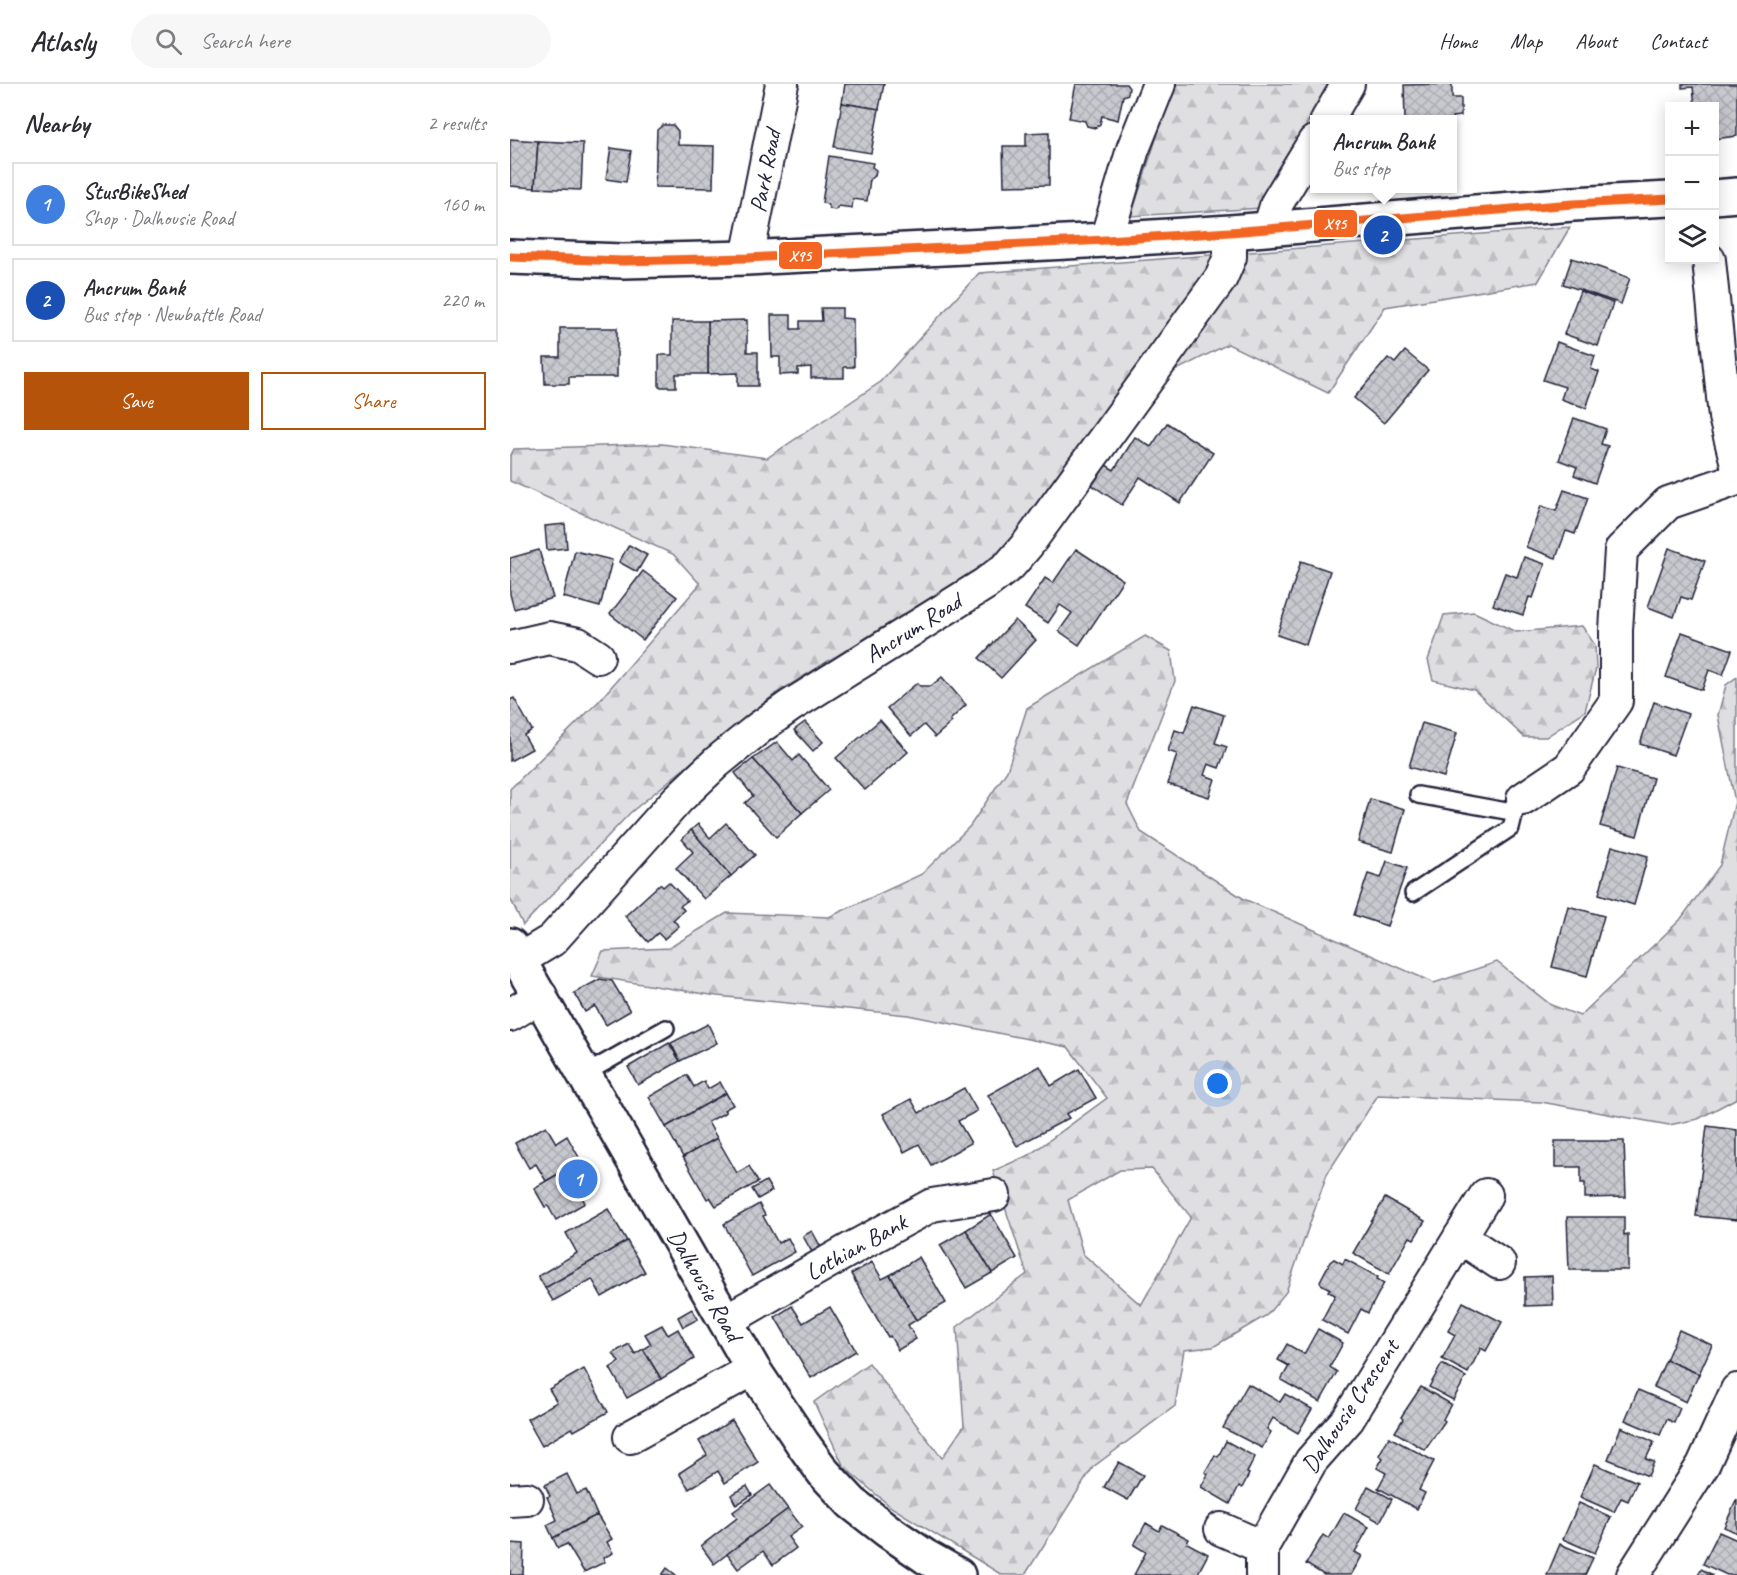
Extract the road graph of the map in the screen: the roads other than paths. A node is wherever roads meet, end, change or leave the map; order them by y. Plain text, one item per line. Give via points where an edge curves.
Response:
1 (782, 84) edge
2 (1159, 84) edge
3 (1348, 84) edge
4 (1330, 115) edge
5 (1310, 149) edge
6 (1737, 195) edge
7 (1719, 197) edge
8 (1665, 199) edge
9 (1269, 229) junction
10 (1230, 232) junction
11 (1114, 240) junction
12 (510, 256) edge
13 (747, 258) junction
14 (1709, 264) edge
15 (1737, 464) edge
16 (1737, 479) edge
17 (510, 647) edge
18 (598, 657) dead end
19 (1418, 795) dead end
20 (1520, 801) junction
21 (1413, 893) dead end
22 (514, 953) edge
23 (541, 996) junction
24 (510, 1015) edge
25 (666, 1028) dead end
26 (583, 1075) junction
27 (994, 1195) dead end
28 (1485, 1195) dead end
29 (1460, 1237) junction
30 (1499, 1263) dead end
31 (725, 1321) junction
32 (753, 1369) junction
33 (1737, 1390) edge
34 (630, 1437) dead end
35 (1221, 1529) dead end
36 (1262, 1561) edge
37 (958, 1575) edge
38 (1634, 1575) edge

1 - 13 street, Park Road
2 - 11 street via 1133,149
3 - 4 street
5 - 9 street via 1277,204
6 - 7 main road
8 - 9 main road
9 - 10 main road
10 - 11 main road
10 - 22 street, Ancrum Road via 1230,257 1221,278 1010,565 759,728 678,799 552,940
11 - 13 main road
12 - 13 main road via 623,261
14 - 15 street via 1725,417
16 - 20 street via 1668,503 1621,550 1616,701 1569,768
17 - 18 street via 549,638 578,644
19 - 20 lane via 1506,811
20 - 21 lane via 1511,828
22 - 23 main road, Dalhousie Road
23 - 24 street
23 - 26 main road, Dalhousie Road
25 - 26 lane
26 - 31 main road, Dalhousie Road
27 - 31 street, Lothian Bank via 933,1206
28 - 29 street, Dalhousie Crescent
29 - 30 street
29 - 36 street, Dalhousie Crescent via 1348,1419 1311,1461
31 - 32 main road, Dalhousie Road
32 - 34 street
32 - 37 main road, Dalhousie Road via 824,1473 852,1503 897,1538
33 - 38 street via 1703,1465
35 - 36 street, Dalhousie Crescent

